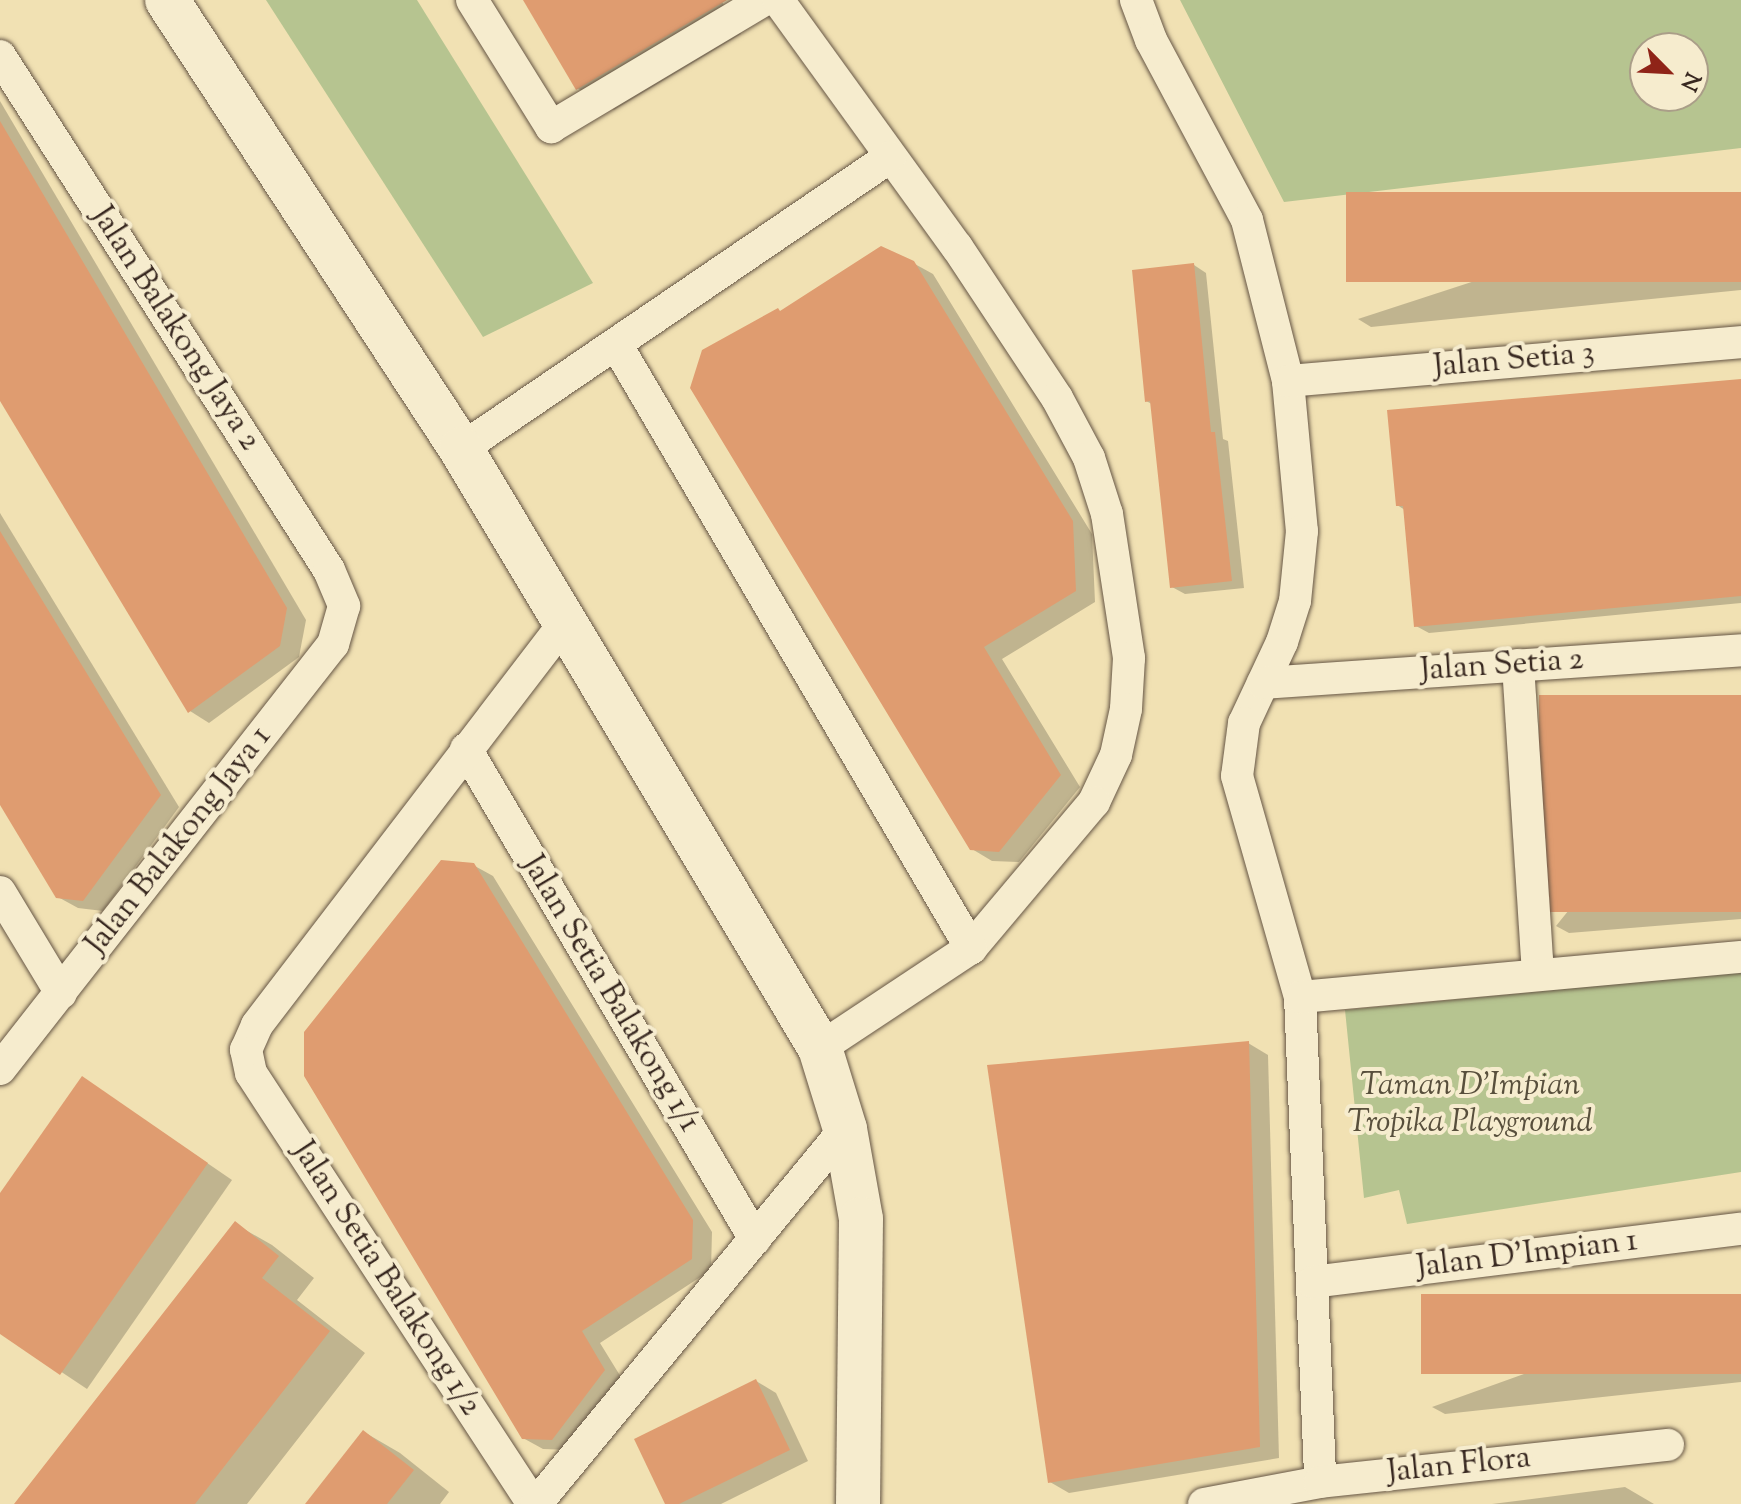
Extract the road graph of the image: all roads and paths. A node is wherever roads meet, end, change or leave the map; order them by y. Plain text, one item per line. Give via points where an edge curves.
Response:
1 (167, 0) edge
2 (472, 0) edge
3 (764, 0) edge
4 (778, 0) edge
5 (1136, 0) edge
6 (0, 56) edge
7 (890, 157) junction
8 (1741, 342) edge
9 (616, 344) junction
10 (1288, 381) junction
11 (461, 449) junction
12 (344, 606) joint
13 (563, 625) junction
14 (1741, 650) edge
15 (1518, 665) junction
16 (1263, 683) junction
17 (466, 749) junction
18 (0, 892) edge
19 (971, 948) junction
20 (1741, 957) edge
21 (1538, 974) junction
22 (61, 993) junction
23 (1300, 997) junction
24 (820, 1048) junction
25 (0, 1069) edge
26 (845, 1129) junction
27 (1741, 1229) edge
28 (755, 1239) junction
29 (1313, 1282) junction
30 (1668, 1445) dead end
31 (1320, 1482) junction
32 (534, 1504) edge
33 (858, 1504) edge
34 (1204, 1504) edge

1 - 11 street
2 - 3 street via 551,127
4 - 7 street
5 - 10 street via 1151,40 1247,220
6 - 12 street, Jalan Balakong Jaya 2 via 329,570
7 - 9 street
7 - 19 street via 1057,398 1089,458 1107,514 1129,658 1116,755 1094,802
8 - 10 street, Jalan Setia 3
9 - 11 street
9 - 19 street
10 - 16 street via 1302,531 1295,601
11 - 13 street
12 - 22 street, Jalan Balakong Jaya 1 via 333,644
13 - 17 street
13 - 24 street
14 - 15 street, Jalan Setia 2
15 - 16 street, Jalan Setia 2
15 - 21 street
16 - 23 street via 1244,723 1237,776
17 - 28 street, Jalan Setia Balakong 1/1
17 - 32 street, Jalan Setia Balakong 1/2 via 257,1025 246,1050 251,1073
18 - 22 street
19 - 24 street
20 - 21 street
21 - 23 street
22 - 25 street, Jalan Balakong Jaya 1
23 - 29 street
24 - 26 street
26 - 28 street
26 - 33 street via 861,1219
27 - 29 street, Jalan D'Impian 1
28 - 32 street
29 - 31 street
30 - 31 street, Jalan Flora
31 - 34 street, Jalan Flora

